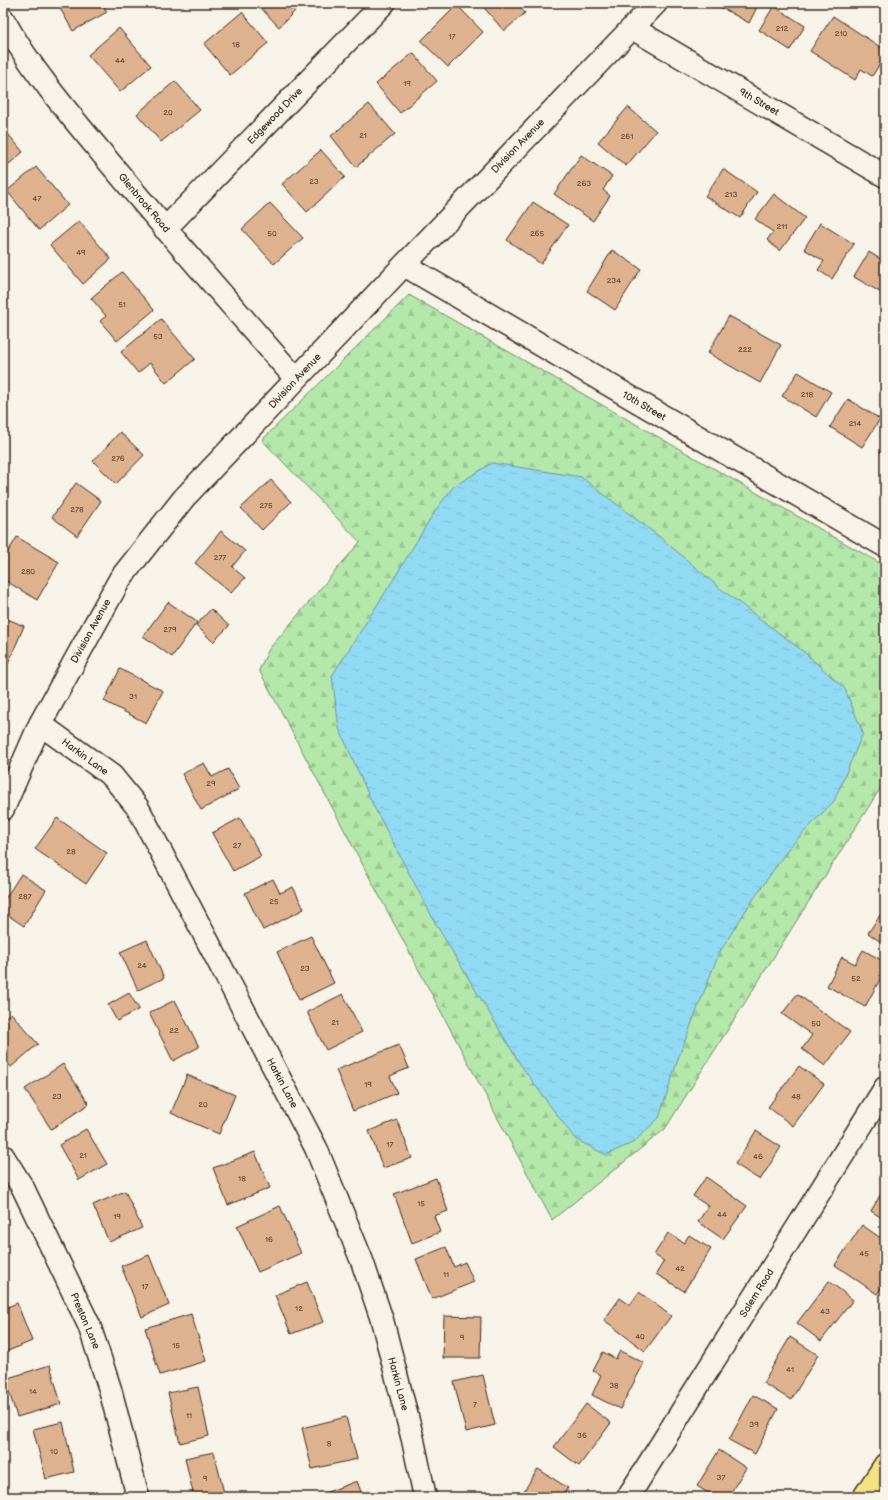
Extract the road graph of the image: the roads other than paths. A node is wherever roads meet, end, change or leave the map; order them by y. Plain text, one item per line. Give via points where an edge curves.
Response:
1 (384, 3) edge
2 (656, 3) edge
3 (3, 19) edge
4 (632, 28) junction
5 (885, 176) edge
6 (165, 230) junction
7 (404, 265) junction
8 (296, 379) junction
9 (885, 546) edge
10 (40, 724) junction
11 (3, 809) edge
12 (885, 1088) edge
13 (3, 1156) edge
14 (885, 1465) edge
15 (138, 1497) edge
16 (424, 1497) edge
17 (628, 1497) edge
18 (864, 1497) edge

1 - 6 street, Edgewood Drive
2 - 4 street, Division Avenue
3 - 6 street, Glenbrook Road via 53,92
4 - 5 street, 9th Street
4 - 7 street, Division Avenue
6 - 8 street, Glenbrook Road
7 - 8 street, Division Avenue
7 - 9 street, 10th Street
8 - 10 street, Division Avenue via 184,498 120,579
10 - 11 street, Division Avenue
10 - 16 street, Harkin Lane via 112,776 138,808 316,1148 362,1261 382,1320 413,1440
12 - 17 street, Salem Road
13 - 15 street, Preston Lane via 23,1188 88,1325 110,1389
14 - 18 main road

